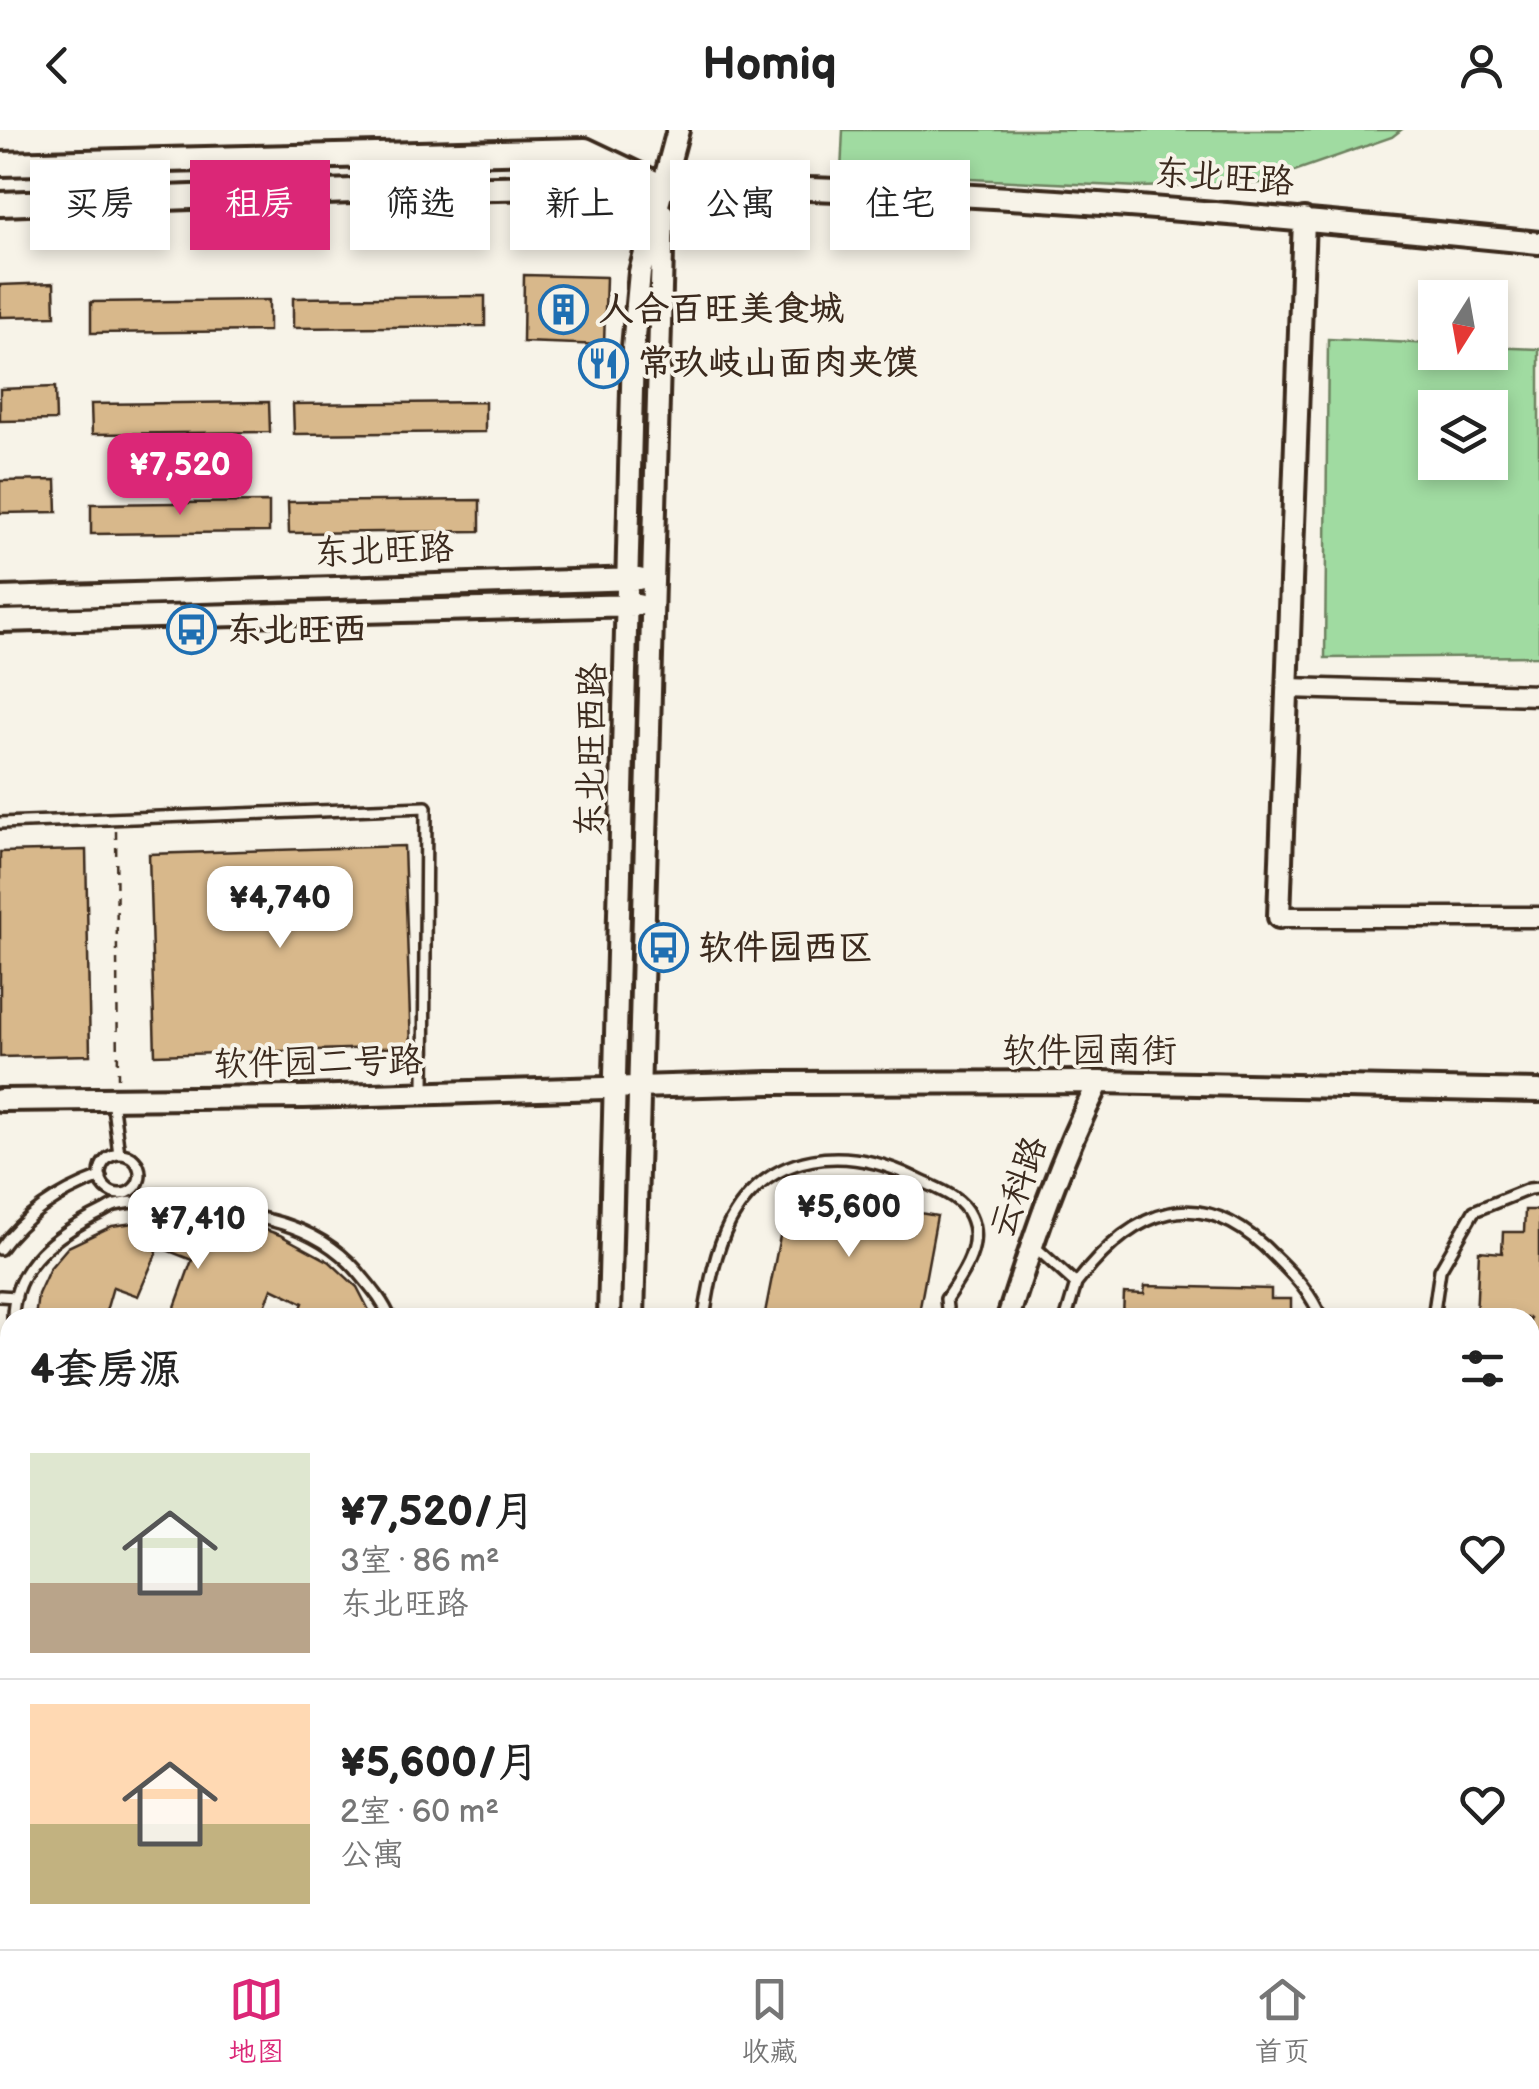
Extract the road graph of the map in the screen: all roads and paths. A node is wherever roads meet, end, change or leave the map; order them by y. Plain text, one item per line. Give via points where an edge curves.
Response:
1 (678, 130) edge
2 (0, 164) edge
3 (663, 187) junction
4 (0, 204) edge
5 (1304, 219) junction
6 (1539, 244) edge
7 (651, 578) junction
8 (628, 579) junction
9 (0, 598) edge
10 (650, 604) junction
11 (628, 605) junction
12 (0, 621) edge
13 (1287, 688) junction
14 (1539, 695) edge
15 (116, 821) junction
16 (0, 824) edge
17 (1539, 917) edge
18 (1279, 918) joint
19 (1099, 1082) junction
20 (616, 1086) junction
21 (638, 1086) junction
22 (1539, 1091) edge
23 (424, 1093) junction
24 (112, 1099) junction
25 (0, 1100) edge
26 (119, 1154) junction
27 (101, 1177) junction
28 (1539, 1188) edge
29 (123, 1193) junction
30 (126, 1205) junction
31 (1032, 1244) junction
32 (0, 1250) edge
33 (1076, 1284) junction
34 (0, 1296) edge
35 (16, 1297) junction
36 (14, 1308) edge
37 (386, 1308) edge
38 (609, 1308) edge
39 (633, 1308) edge
40 (706, 1308) edge
41 (947, 1308) edge
42 (1011, 1308) edge
43 (1069, 1308) edge
44 (1317, 1308) edge
45 (1434, 1308) edge

1 - 3 street, 东北旺西路
2 - 3 main road, 东北旺路 via 584,150
3 - 4 main road, 东北旺路
3 - 5 street, 东北旺路 via 806,187
3 - 7 street, 东北旺西路
3 - 8 street, 东北旺西路 via 636,310
5 - 6 street, 东北旺路
5 - 13 street
7 - 8 street, 东北旺路
7 - 10 street, 东北旺西路
8 - 9 street, 东北旺路
8 - 11 street, 东北旺西路
10 - 11 street, 东北旺路
10 - 21 street, 东北旺西路
11 - 12 street, 东北旺路
11 - 20 street, 东北旺西路
13 - 14 street
13 - 18 street
15 - 16 lane
15 - 23 lane via 426,808
15 - 24 path via 119,1075
17 - 18 street
19 - 21 street, 软件园南街
19 - 22 street, 软件园南街
19 - 31 street, 云科路
20 - 21 street, 软件园二号路
20 - 23 street, 软件园二号路
20 - 38 street, 东北旺西路
21 - 39 street, 东北旺西路
23 - 24 street, 软件园二号路
24 - 25 street, 软件园二号路
24 - 26 lane
26 - 27 lane via 103,1164
26 - 29 lane via 137,1162 140,1175 135,1188
27 - 29 lane via 106,1188
27 - 32 lane via 34,1212
28 - 45 lane via 1474,1212 1440,1270
29 - 30 lane
30 - 35 lane via 80,1222 44,1247
30 - 37 lane via 259,1215 306,1232 346,1257
31 - 33 lane
31 - 42 street, 云科路
33 - 43 lane
33 - 44 lane via 1130,1227 1174,1211 1222,1217 1253,1234 1312,1294
34 - 35 lane
35 - 36 lane
40 - 41 lane via 718,1250 744,1202 788,1166 830,1156 887,1165 960,1200 972,1218 972,1258

